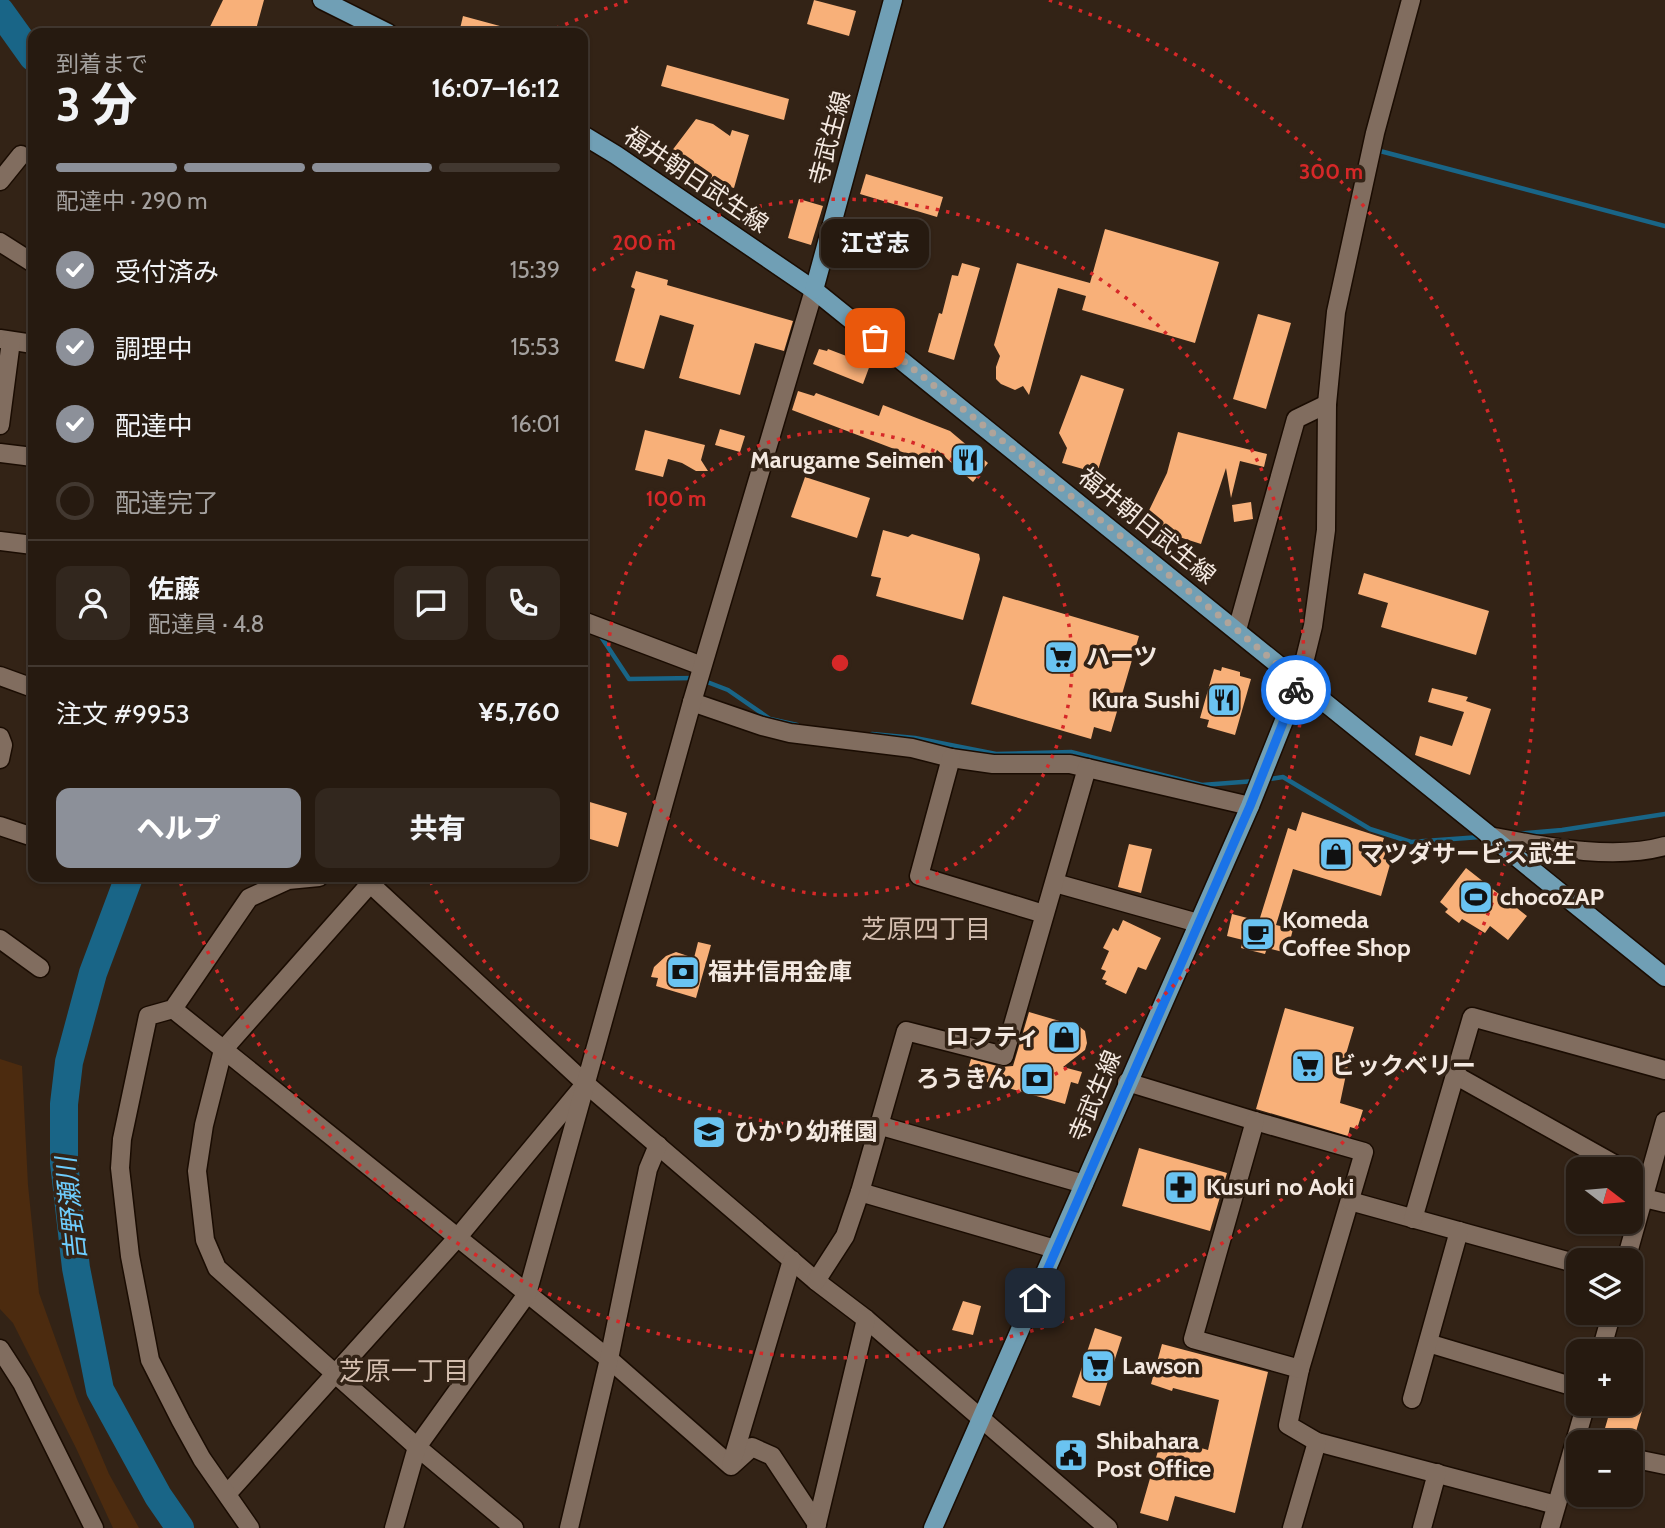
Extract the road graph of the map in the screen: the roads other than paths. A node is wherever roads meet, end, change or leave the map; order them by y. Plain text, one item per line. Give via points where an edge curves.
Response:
1 (322, 0) edge
2 (893, 0) edge
3 (1411, 0) edge
4 (378, 28) edge
5 (588, 138) edge
6 (21, 155) dead end
7 (0, 181) edge
8 (1, 245) edge
9 (28, 260) edge
10 (814, 290) junction
11 (5, 340) edge
12 (28, 343) edge
13 (1327, 404) junction
14 (0, 425) edge
15 (0, 453) edge
16 (28, 456) edge
17 (0, 541) edge
18 (28, 544) edge
19 (588, 623) edge
20 (1237, 630) junction
21 (702, 666) junction
22 (0, 676) edge
23 (1299, 683) junction
24 (28, 686) edge
25 (692, 702) junction
26 (0, 737) edge
27 (951, 758) junction
28 (0, 760) edge
29 (1087, 768) junction
30 (1250, 806) junction
31 (0, 825) edge
32 (28, 836) edge
33 (1489, 836) junction
34 (1665, 846) edge
35 (284, 882) edge
36 (362, 882) edge
37 (367, 882) edge
38 (1055, 883) junction
39 (1044, 914) junction
40 (1198, 923) junction
41 (0, 939) edge
42 (40, 968) dead end
43 (1665, 977) edge
44 (173, 1009) junction
45 (223, 1050) junction
46 (1665, 1070) edge
47 (1455, 1075) junction
48 (1127, 1082) junction
49 (586, 1084) junction
50 (1255, 1121) junction
51 (1665, 1121) edge
52 (878, 1125) junction
53 (658, 1145) junction
54 (1602, 1157) edge
55 (1084, 1184) junction
56 (1643, 1187) edge
57 (1646, 1190) junction
58 (860, 1192) junction
59 (1350, 1201) junction
60 (1665, 1203) edge
61 (1413, 1219) junction
62 (1459, 1231) junction
63 (458, 1237) junction
64 (1629, 1248) edge
65 (1055, 1249) junction
66 (792, 1260) junction
67 (1566, 1261) edge
68 (816, 1281) junction
69 (527, 1294) junction
70 (866, 1320) junction
71 (1428, 1343) junction
72 (0, 1349) edge
73 (609, 1359) junction
74 (1300, 1369) junction
75 (337, 1374) junction
76 (1566, 1384) edge
77 (1412, 1399) dead end
78 (982, 1419) junction
79 (1317, 1442) junction
80 (417, 1447) junction
81 (1643, 1460) edge
82 (1665, 1465) edge
83 (731, 1466) junction
84 (1437, 1473) junction
85 (1566, 1476) edge
86 (227, 1494) junction
87 (1556, 1505) junction
88 (816, 1526) edge
89 (94, 1528) edge
90 (250, 1528) edge
91 (394, 1528) edge
92 (514, 1528) edge
93 (569, 1528) edge
94 (933, 1528) edge
95 (1108, 1528) edge
96 (1292, 1528) edge
97 (1422, 1528) edge
98 (1550, 1528) edge

1 - 4 main road
2 - 10 main road, 寺武生線
3 - 13 street via 1354,225 1336,312
5 - 10 main road, 福井朝日武生線
6 - 7 street
8 - 9 street
10 - 20 main road, 福井朝日武生線
10 - 21 street
11 - 12 street
11 - 14 street
13 - 20 street via 1296,419
13 - 23 street via 1326,530 1313,626
15 - 16 street
17 - 18 street
19 - 21 street
20 - 23 main road, 福井朝日武生線
21 - 25 street
22 - 24 street
23 - 30 main road, 寺武生線
23 - 33 main road, 福井朝日武生線
25 - 27 street via 790,733 912,748
25 - 49 street
26 - 28 street
27 - 29 street
27 - 39 street via 919,876
29 - 30 street
29 - 38 street
30 - 40 main road, 寺武生線
31 - 32 street
33 - 34 street via 1613,852
33 - 43 main road, 福井朝日武生線
35 - 44 street via 249,898
36 - 45 street
37 - 49 street
38 - 39 street
38 - 40 street
39 - 52 street via 1004,1056 906,1031
40 - 48 main road, 寺武生線
41 - 42 street
44 - 45 street
44 - 86 street via 148,1016 120,1168 130,1256 150,1360 202,1459
45 - 63 street
45 - 75 street via 197,1171 205,1240 217,1268
46 - 47 street via 1472,1017
47 - 54 street
47 - 61 street
48 - 50 street
48 - 55 main road, 寺武生線
49 - 53 street
49 - 63 street
49 - 69 street
50 - 59 street via 1364,1152
50 - 74 street via 1194,1339
51 - 57 street
52 - 55 street
52 - 58 street
53 - 66 street
53 - 73 street via 648,1169
55 - 65 main road, 寺武生線
56 - 57 street
57 - 60 street
57 - 64 street
58 - 65 street
58 - 68 street via 845,1236
59 - 61 street
59 - 74 street
61 - 62 street
62 - 67 street
62 - 71 street
63 - 69 street
63 - 75 street
65 - 78 main road, 寺武生線
66 - 68 street
66 - 83 street
68 - 70 street
69 - 73 street
69 - 80 street
70 - 78 street
70 - 88 street
71 - 76 street
71 - 77 street
72 - 89 street via 22,1383
73 - 83 street
73 - 93 street
74 - 79 street via 1288,1425
75 - 80 street
75 - 86 street
78 - 94 main road, 寺武生線
78 - 95 street
79 - 84 street
79 - 96 street
80 - 91 street
80 - 92 street
81 - 82 street
83 - 88 street via 752,1447 772,1456
84 - 87 street
84 - 97 street
85 - 87 street
86 - 90 street
87 - 98 street

